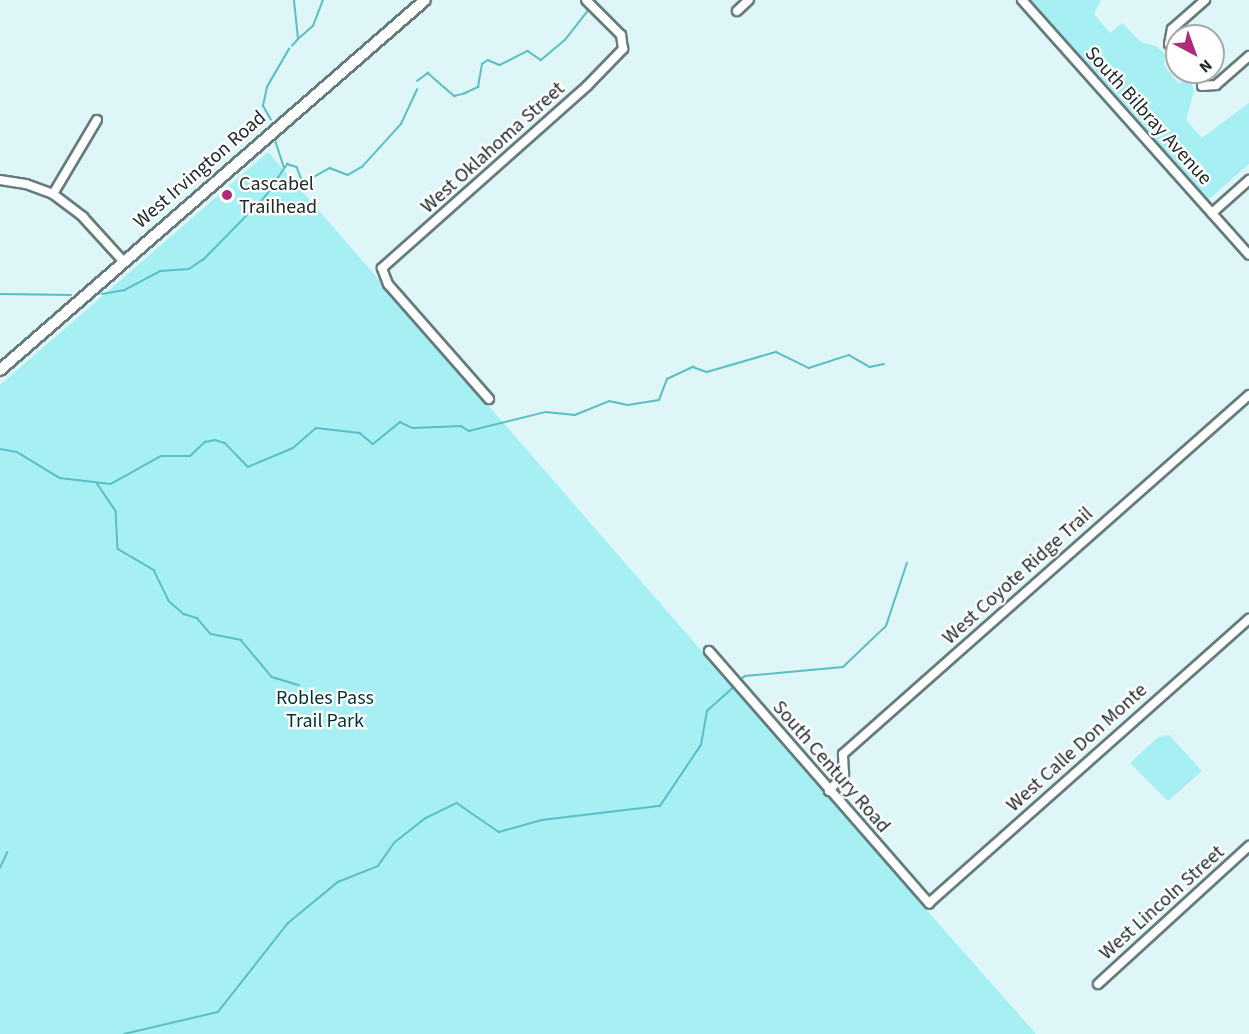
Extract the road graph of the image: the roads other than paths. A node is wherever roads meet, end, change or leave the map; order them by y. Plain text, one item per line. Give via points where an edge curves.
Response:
1 (425, 0) edge
2 (586, 0) edge
3 (749, 0) edge
4 (1022, 0) edge
5 (1205, 0) edge
6 (736, 11) dead end
7 (1178, 24) edge
8 (1249, 56) edge
9 (1202, 86) dead end
10 (98, 120) dead end
11 (0, 180) edge
12 (1249, 180) edge
13 (54, 194) junction
14 (1212, 213) junction
15 (1249, 255) edge
16 (123, 261) junction
17 (0, 370) edge
18 (1249, 395) edge
19 (489, 399) dead end
20 (1249, 619) edge
21 (709, 651) dead end
22 (830, 791) junction
23 (1249, 846) edge
24 (929, 903) joint
25 (1098, 984) dead end

1 - 16 main road, West Irvington Road
2 - 19 street, West Oklahoma Street via 621,35 623,49 587,86 382,268 388,284
3 - 6 street
4 - 14 street, South Bilbray Avenue
5 - 7 street
8 - 9 street via 1216,85
10 - 13 street
11 - 13 street
12 - 14 street
13 - 16 street via 83,217
14 - 15 street, South Bilbray Avenue
16 - 17 main road, West Irvington Road
18 - 22 street, West Coyote Ridge Trail via 843,754 844,774
20 - 24 street, West Calle Don Monte
21 - 22 street, South Century Road
22 - 24 street, South Century Road
23 - 25 street, West Lincoln Street

